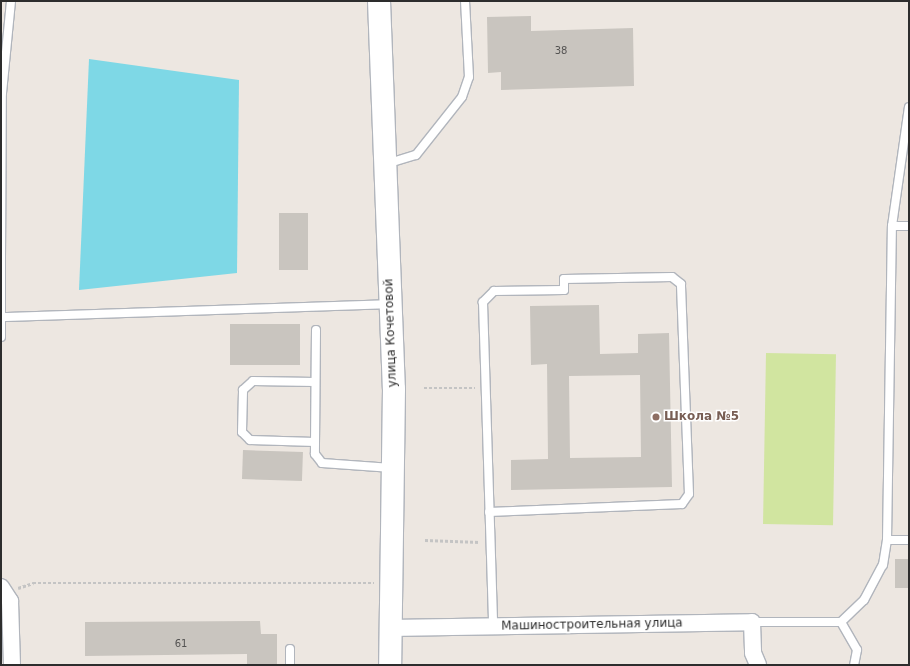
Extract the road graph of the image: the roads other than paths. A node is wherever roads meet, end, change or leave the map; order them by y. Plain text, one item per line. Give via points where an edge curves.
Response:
1 (11, 1) edge
2 (379, 1) edge
3 (465, 1) edge
4 (2, 93) edge
5 (909, 107) edge
6 (385, 164) junction
7 (892, 226) junction
8 (909, 226) edge
9 (1, 258) edge
10 (390, 304) junction
11 (3, 317) junction
12 (316, 330) dead end
13 (1, 337) edge
14 (315, 382) junction
15 (315, 442) junction
16 (394, 468) junction
17 (489, 512) junction
18 (887, 540) junction
19 (909, 540) edge
20 (5, 594) edge
21 (752, 622) junction
22 (841, 622) junction
23 (493, 626) junction
24 (389, 628) junction
25 (290, 649) dead end
26 (12, 665) edge
27 (290, 665) edge
28 (390, 665) edge
29 (758, 665) edge
30 (854, 665) edge

1 - 4 lane
2 - 6 main road, улица Кочетовой
3 - 6 lane via 469,77 462,97 416,155
4 - 9 lane
5 - 7 lane
6 - 10 main road, улица Кочетовой
7 - 8 lane
7 - 18 lane
9 - 11 lane
10 - 11 lane
10 - 16 main road, улица Кочетовой
11 - 13 lane
12 - 14 lane
14 - 15 lane
14 - 15 lane via 253,381 243,390 242,432 250,440
15 - 16 lane via 314,454 322,463
16 - 24 main road, улица Кочетовой
17 - 17 lane via 483,302 494,291 564,290 564,279 672,277 681,284 689,494 682,504
17 - 23 lane
18 - 19 lane
18 - 22 lane via 883,565 864,600
20 - 26 street
21 - 22 lane
21 - 23 street, Машиностроительная улица
21 - 29 street via 753,653
22 - 30 lane via 857,650
23 - 24 street, Машиностроительная улица
24 - 28 main road, улица Кочетовой
25 - 27 lane

